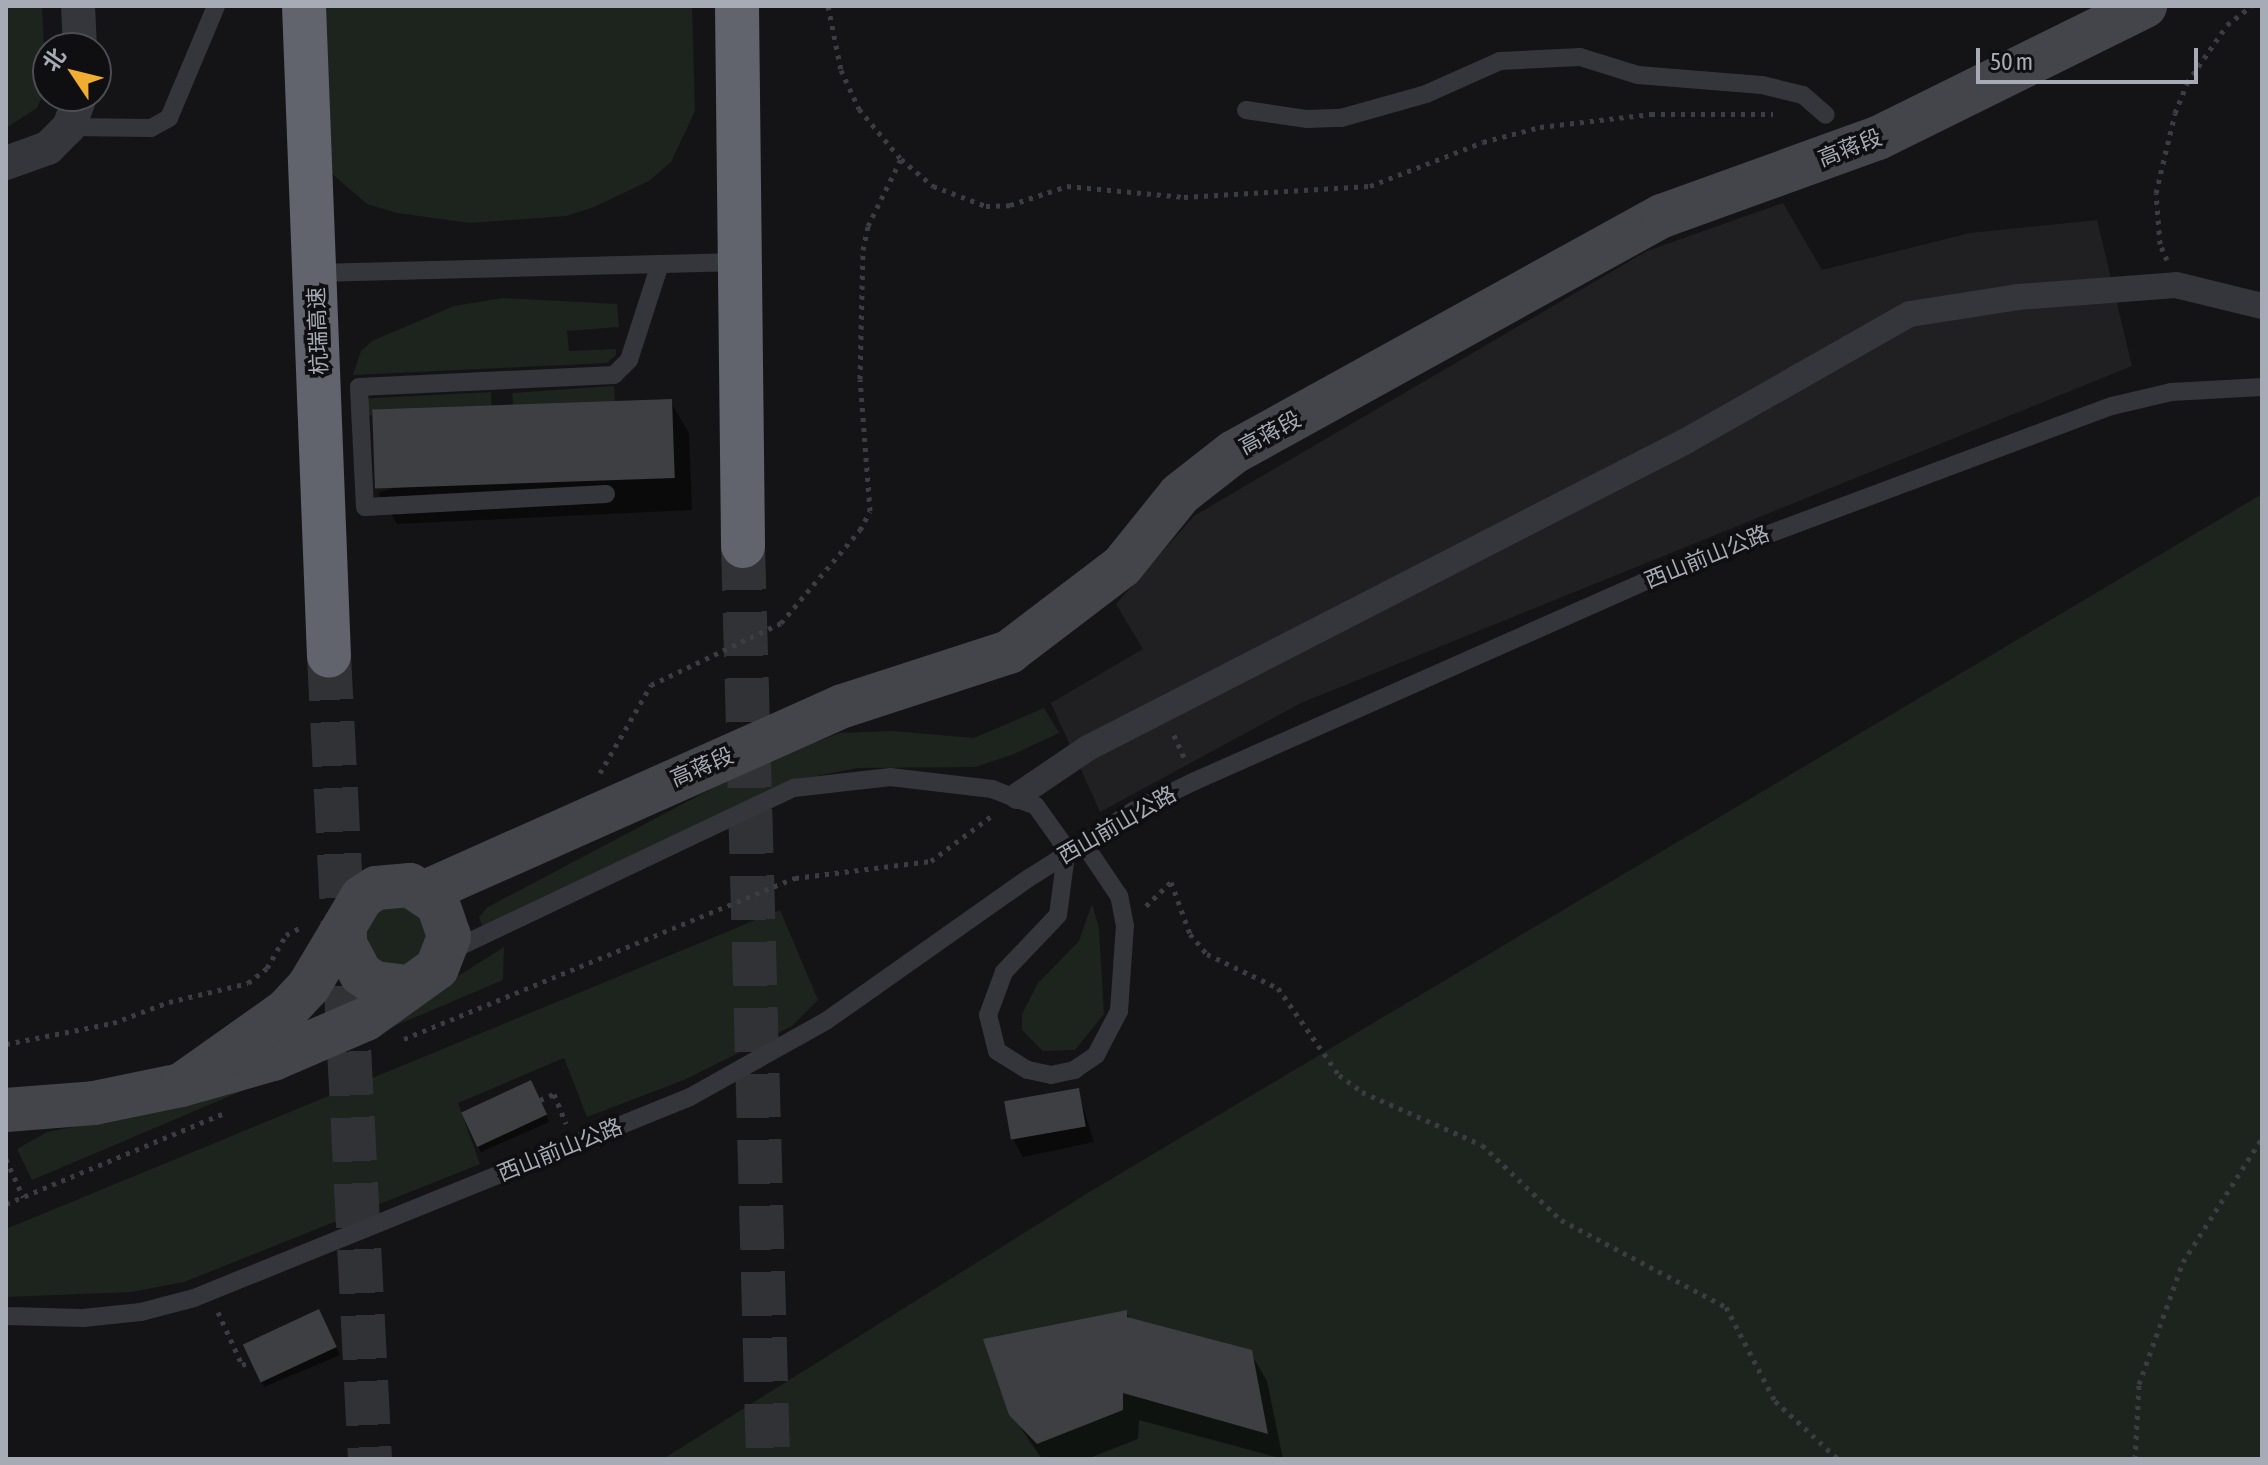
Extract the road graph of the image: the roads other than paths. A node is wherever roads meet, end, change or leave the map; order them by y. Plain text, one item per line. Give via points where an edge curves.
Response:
1 (78, 6) edge
2 (216, 6) edge
3 (304, 6) edge
4 (737, 6) edge
5 (2145, 6) edge
6 (79, 32) edge
7 (1246, 110) dead end
8 (74, 112) edge
9 (79, 112) edge
10 (1826, 115) road end
11 (6, 163) edge
12 (740, 262) junction
13 (660, 264) junction
14 (316, 273) junction
15 (2262, 306) edge
16 (2262, 387) edge
17 (606, 494) dead end
18 (743, 546) tunnel mouth
19 (329, 656) tunnel mouth
20 (1017, 796) junction
21 (1080, 846) junction
22 (425, 892) junction
23 (330, 924) junction
24 (446, 954) junction
25 (408, 987) junction
26 (181, 1085) junction
27 (6, 1110) edge
28 (6, 1316) edge

1 - 6 street
2 - 9 lane via 169,118 151,128
3 - 14 highway, 杭瑞高速
4 - 12 highway
5 - 22 main road, 高蒋段 via 1878,138 1662,216 1234,452 1180,494 1122,566 1009,652 843,706
7 - 10 lane via 1341,118 1426,94 1500,61 1580,57 1638,75 1762,85 1803,95
8 - 11 street via 48,148
12 - 13 lane
12 - 18 highway
13 - 14 lane
13 - 17 lane via 629,360 614,375 359,387 365,507
14 - 19 highway, 杭瑞高速
15 - 20 street via 2176,285 2107,288 1910,314 1686,441 1088,748
16 - 21 lane, 西山前山公路 via 2171,392 2112,406 1662,574 1195,781 1133,811
20 - 21 lane via 1052,823 1061,841 1063,884 1058,915 1004,972 988,1015 997,1051 1028,1070 1051,1075 1074,1070 1096,1055 1119,1011 1125,926 1119,896
20 - 24 lane via 890,777 794,788
21 - 28 lane, 西山前山公路, bridge via 771,1056 690,1097 209,1292 141,1312 83,1318
22 - 23 main road via 410,885 376,888
22 - 24 main road via 446,919
23 - 25 main road via 361,974 391,988
23 - 26 main road via 309,986 287,1010
24 - 25 main road via 424,980
25 - 26 main road via 353,1025 273,1059
26 - 27 main road via 94,1103

